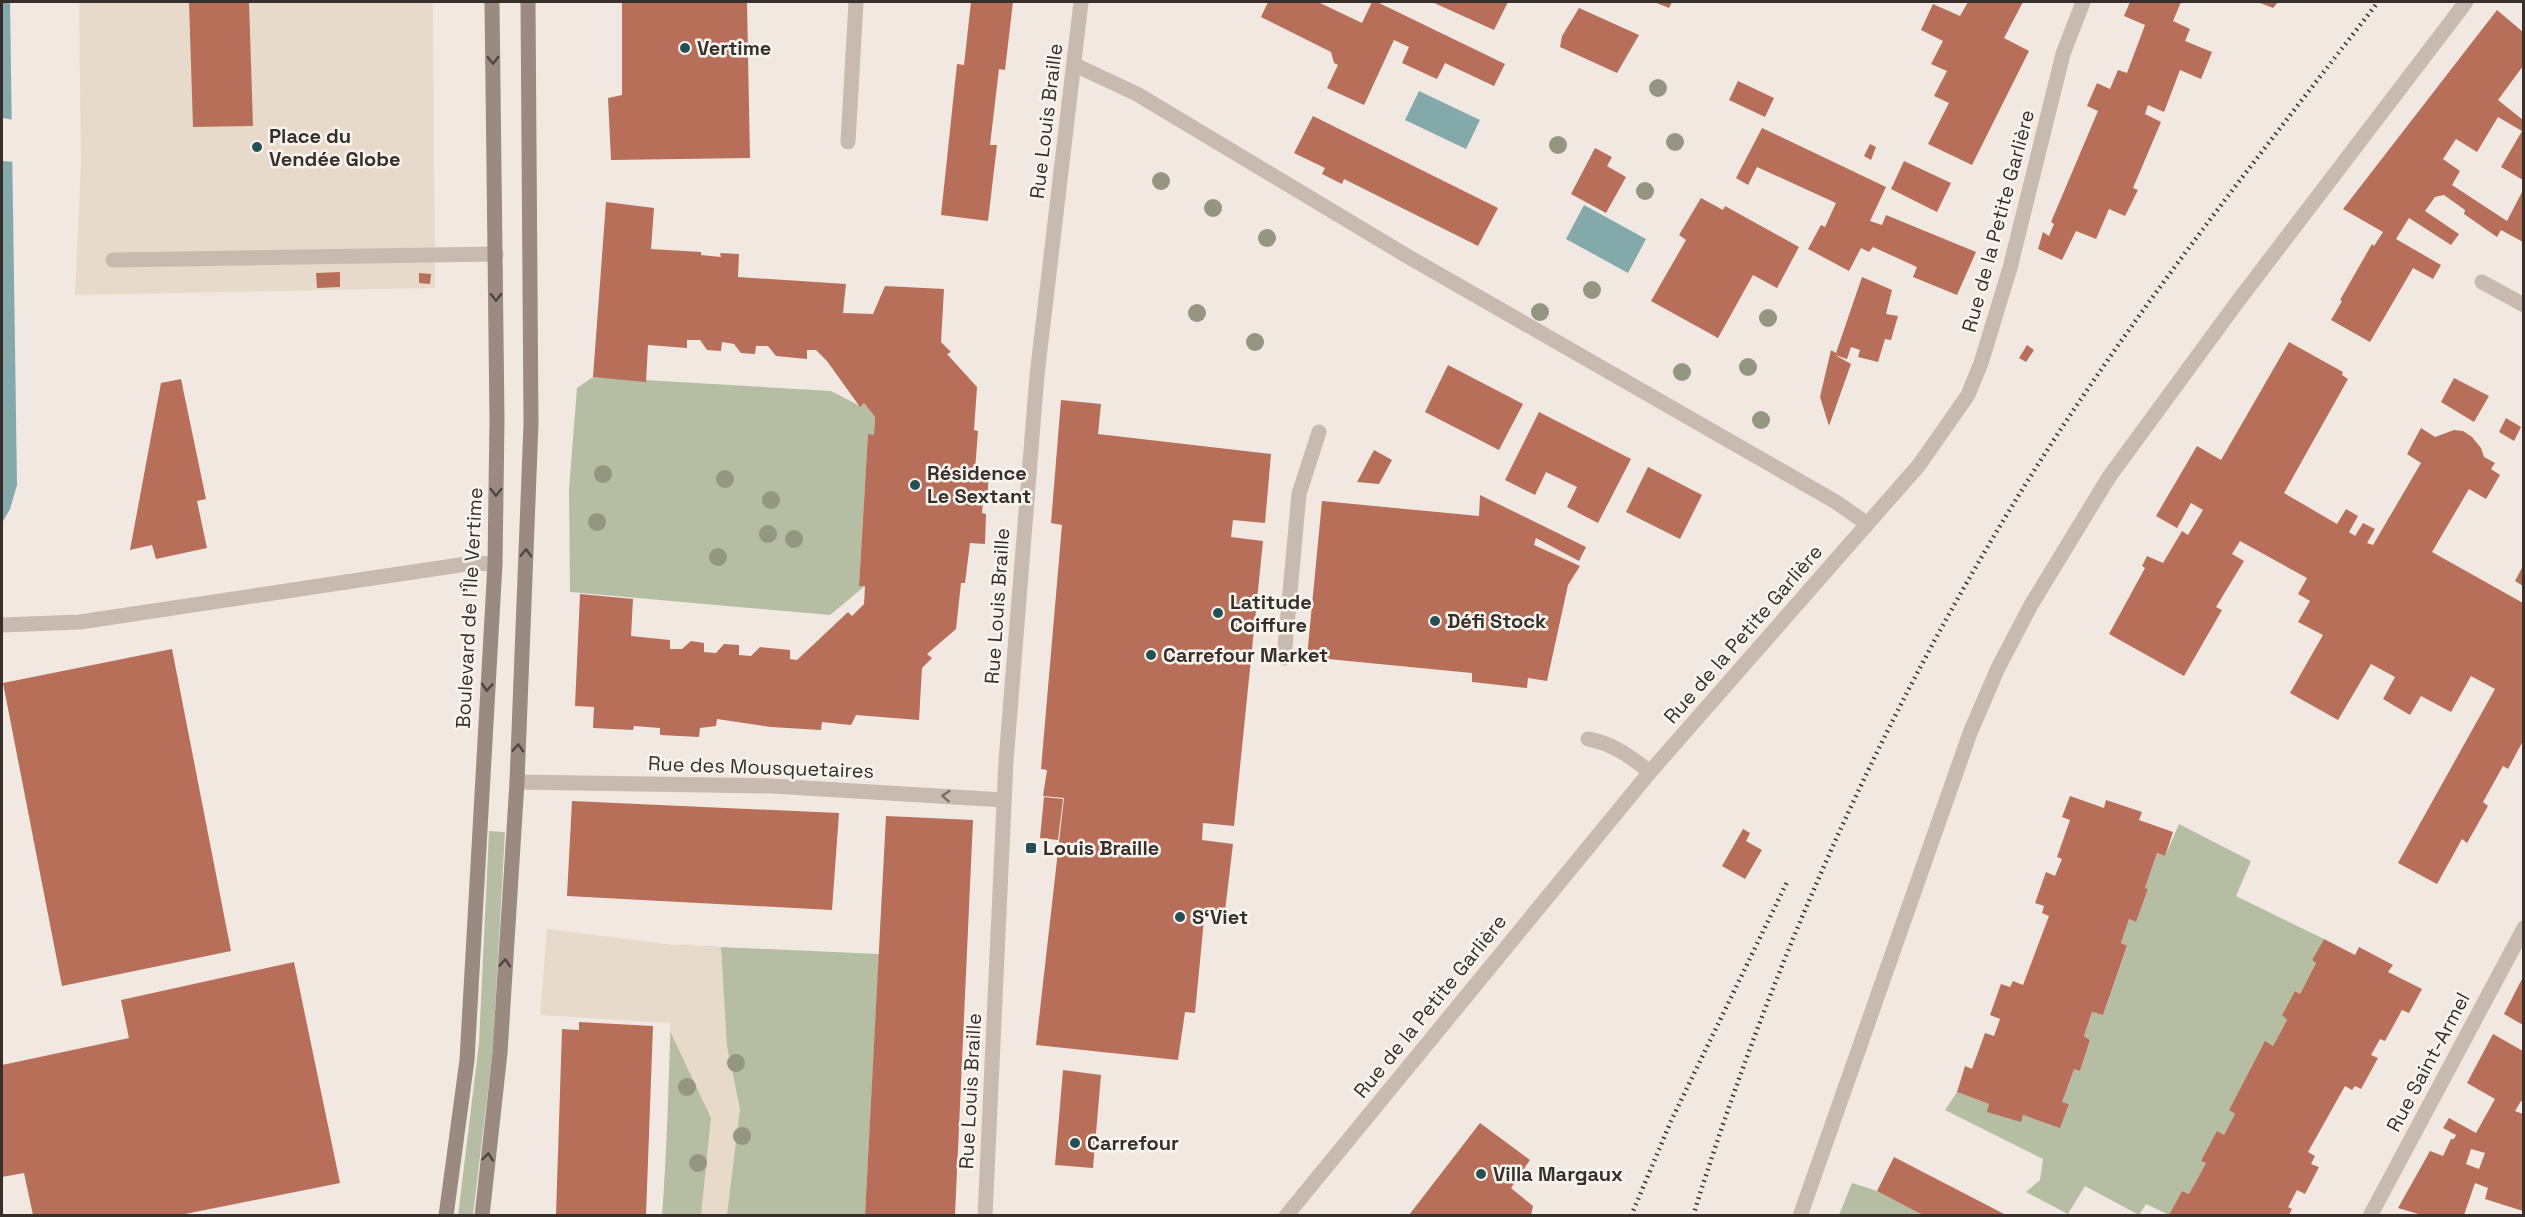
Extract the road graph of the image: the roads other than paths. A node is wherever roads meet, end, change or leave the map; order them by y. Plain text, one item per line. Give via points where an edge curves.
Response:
1 (492, 2) edge
2 (528, 2) edge
3 (856, 2) edge
4 (1081, 2) edge
5 (2083, 2) edge
6 (2466, 2) edge
7 (1075, 65) junction
8 (848, 142) dead end
9 (496, 254) junction
10 (113, 260) dead end
11 (2482, 282) dead end
12 (2523, 305) edge
13 (1319, 432) dead end
14 (1866, 523) junction
15 (495, 564) junction
16 (2, 625) edge
17 (1284, 658) dead end
18 (1588, 739) dead end
19 (1650, 772) junction
20 (517, 782) junction
21 (1004, 800) junction
22 (2523, 928) edge
23 (446, 1215) edge
24 (482, 1215) edge
25 (985, 1215) edge
26 (1286, 1215) edge
27 (1800, 1215) edge
28 (2370, 1215) edge

1 -> 9 main road, Boulevard de l'Île Vertime
20 -> 2 main road via 531,424
3 - 8 street
4 - 7 street, Rue Louis Braille
5 - 14 street, Rue de la Petite Garlière via 2063,54 2013,257 1968,395 1919,465
6 - 27 street via 2116,468 2043,582 1998,668 1970,733
7 - 14 street via 1137,94
7 - 21 street, Rue Louis Braille via 1037,375
9 - 10 street
9 -> 15 main road, Boulevard de l'Île Vertime
11 - 12 street
13 - 17 street via 1299,494
14 - 19 street, Rue de la Petite Garlière
15 - 16 street via 473,563 80,622
15 -> 23 main road, Boulevard de l'Île Vertime via 467,1060
18 - 19 street via 1608,744
19 - 26 street, Rue de la Petite Garlière
21 -> 20 street, Rue des Mousquetaires via 772,786
24 -> 20 main road via 500,1053
21 - 25 street, Rue Louis Braille
22 - 28 street, Rue Saint-Armel

